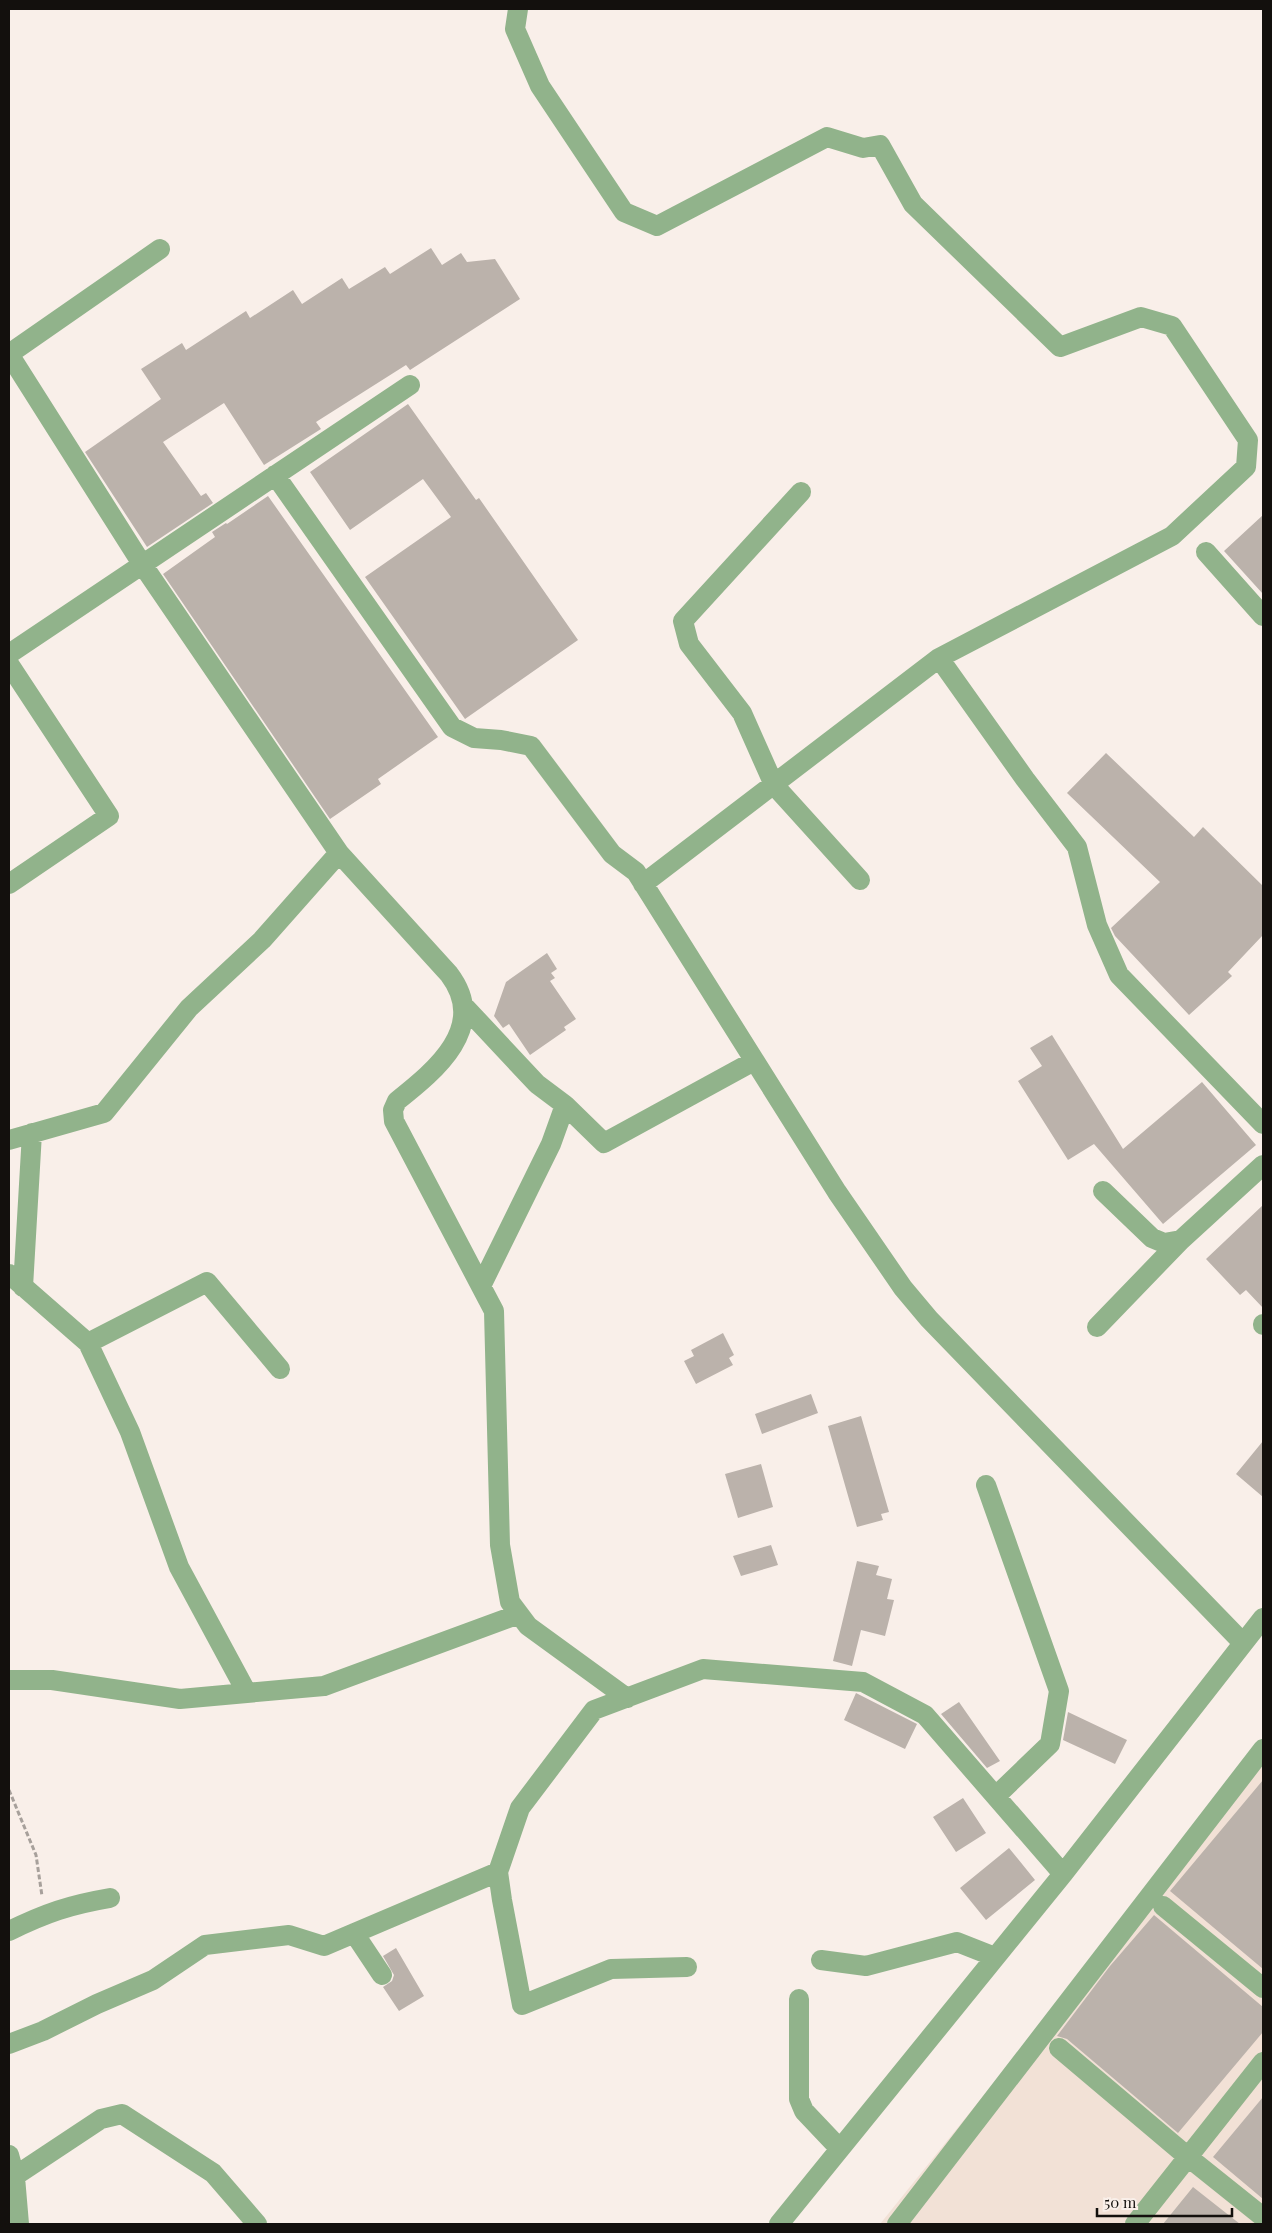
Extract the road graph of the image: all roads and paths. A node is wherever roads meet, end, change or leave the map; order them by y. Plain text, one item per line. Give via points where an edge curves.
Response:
1 (518, 9) edge
2 (160, 249) dead end
3 (9, 354) edge
4 (410, 385) dead end
5 (276, 475) junction
6 (801, 492) dead end
7 (1206, 552) dead end
8 (142, 564) junction
9 (1263, 616) edge
10 (9, 654) edge
11 (939, 658) junction
12 (9, 664) edge
13 (774, 785) junction
14 (339, 853) junction
15 (860, 880) dead end
16 (9, 884) edge
17 (643, 884) junction
18 (464, 1006) junction
19 (754, 1061) junction
20 (565, 1105) junction
21 (1263, 1124) edge
22 (32, 1133) junction
23 (9, 1140) edge
24 (1263, 1165) edge
25 (1103, 1191) dead end
26 (1181, 1240) junction
27 (16, 1281) edge
28 (481, 1286) junction
29 (1097, 1327) dead end
30 (88, 1344) junction
31 (280, 1369) dead end
32 (986, 1485) dead end
33 (519, 1614) junction
34 (1263, 1618) edge
35 (1243, 1643) junction
36 (9, 1680) edge
37 (247, 1693) junction
38 (627, 1698) junction
39 (1263, 1749) edge
40 (9, 1790) edge
41 (996, 1796) junction
42 (498, 1872) junction
43 (1063, 1874) junction
44 (110, 1898) dead end
45 (1163, 1906) dead end
46 (45, 1914) junction
47 (9, 1931) edge
48 (354, 1933) junction
49 (995, 1957) junction
50 (821, 1960) dead end
51 (687, 1967) dead end
52 (382, 1975) dead end
53 (1263, 1988) edge
54 (799, 1999) dead end
55 (9, 2044) edge
56 (1058, 2048) dead end
57 (1263, 2062) edge
58 (840, 2149) junction
59 (9, 2155) edge
60 (1188, 2157) junction
61 (12, 2179) edge
62 (1263, 2217) edge
63 (251, 2222) edge
64 (19, 2224) edge
65 (779, 2224) edge
66 (897, 2224) edge
67 (1135, 2224) edge

1 - 11 street via 515,29 540,86 624,212 657,226 827,137 863,148 880,145 914,204 1060,347 1141,317 1172,326 1248,440 1246,467 1172,536
2 - 3 street
3 - 8 street
4 - 5 street
5 - 8 street
5 - 17 street via 452,727 474,738 531,746 612,854 636,872
6 - 13 street via 683,621 689,644 742,713
7 - 9 street
8 - 10 street
8 - 14 street
11 - 13 street
11 - 21 street via 1077,847 1096,925 1119,975
12 - 16 street via 109,816
13 - 15 street
13 - 17 street
14 - 18 street via 449,974 459,987
14 - 22 street via 262,940 189,1008 104,1113
17 - 19 street
18 - 20 street via 537,1084
18 - 28 street via 460,1033 446,1057 397,1101 393,1110 394,1121
19 - 20 street via 604,1142
19 - 35 street via 837,1192 903,1288 929,1319
20 - 28 street via 551,1144
22 - 23 street
22 - 27 street
24 - 26 street
25 - 26 street via 1152,1238 1164,1243
26 - 29 street
27 - 30 street
28 - 33 street via 494,1311 500,1545 510,1602
30 - 31 street via 208,1282
30 - 37 street via 130,1432 179,1567
32 - 41 street via 1059,1691 1050,1744
33 - 37 street via 324,1686
33 - 38 street via 528,1626
34 - 35 street
35 - 43 street
36 - 37 street via 52,1680 180,1699
38 - 41 street via 703,1668 863,1682 925,1715
38 - 42 street via 594,1710 520,1808
39 - 66 street
40 - 46 path via 36,1855
41 - 43 street
42 - 48 street
42 - 51 street via 522,2005 611,1968
43 - 49 street
44 - 46 street
45 - 53 street
46 - 47 street
48 - 52 street
48 - 55 street via 324,1946 289,1935 205,1945 153,1980 43,2032
49 - 50 street via 957,1942 866,1966
49 - 58 street
54 - 58 street via 799,2099 804,2111
56 - 60 street
57 - 60 street
58 - 65 street
59 - 61 street
60 - 62 street
60 - 67 street
61 - 63 street via 101,2119 122,2114 213,2173
61 - 64 street

